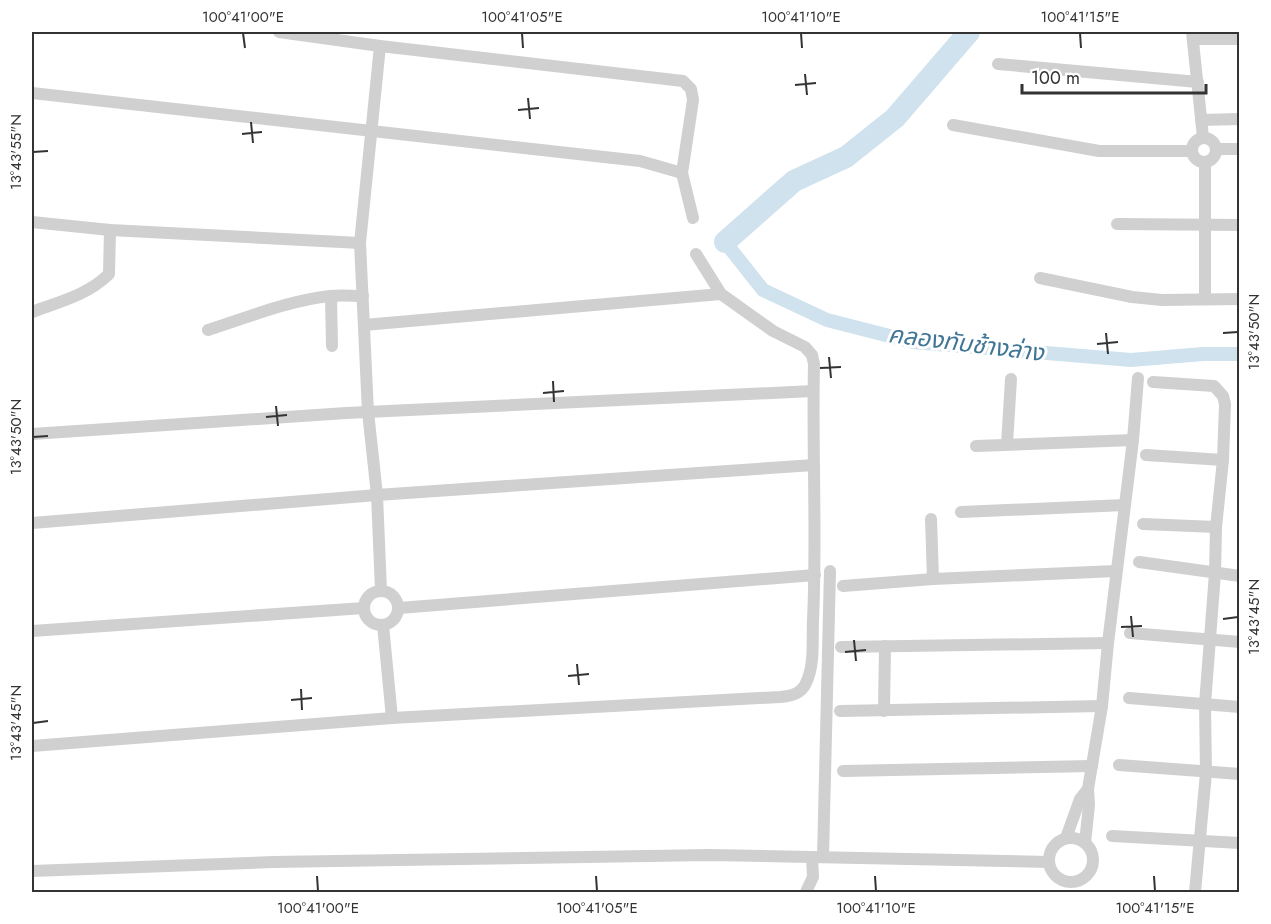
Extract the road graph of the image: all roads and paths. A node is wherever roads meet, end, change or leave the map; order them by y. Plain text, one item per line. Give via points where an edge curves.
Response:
1 (279, 32) edge
2 (1193, 35) edge
3 (1239, 39) edge
4 (380, 46) junction
5 (998, 64) dead end
6 (1198, 82) junction
7 (32, 93) edge
8 (1239, 119) edge
9 (1201, 120) junction
10 (953, 125) dead end
11 (372, 131) junction
12 (1203, 137) junction
13 (1217, 149) junction
14 (1239, 149) edge
15 (1192, 151) junction
16 (1205, 162) junction
17 (682, 173) junction
18 (693, 218) dead end
19 (32, 222) edge
20 (1117, 224) dead end
21 (1239, 225) edge
22 (1204, 226) junction
23 (110, 230) junction
24 (360, 243) junction
25 (696, 254) dead end
26 (1040, 278) dead end
27 (721, 294) junction
28 (331, 296) junction
29 (363, 296) junction
30 (1205, 299) junction
31 (1239, 299) edge
32 (32, 312) edge
33 (364, 325) junction
34 (208, 330) dead end
35 (332, 346) dead end
36 (1138, 378) dead end
37 (1011, 379) dead end
38 (1153, 382) dead end
39 (813, 391) junction
40 (368, 412) junction
41 (32, 434) edge
42 (1133, 440) junction
43 (1007, 444) junction
44 (976, 446) dead end
45 (1146, 455) dead end
46 (1223, 460) junction
47 (814, 465) junction
48 (377, 495) junction
49 (1125, 506) junction
50 (961, 512) dead end
51 (931, 519) dead end
52 (32, 523) edge
53 (1143, 524) dead end
54 (1216, 527) junction
55 (1139, 562) dead end
56 (830, 571) dead end
57 (1116, 571) junction
58 (1215, 573) junction
59 (815, 575) junction
60 (1239, 576) edge
61 (933, 579) junction
62 (843, 586) dead end
63 (381, 590) junction
64 (364, 608) junction
65 (399, 608) junction
66 (383, 625) junction
67 (32, 631) edge
68 (1130, 633) dead end
69 (1210, 639) junction
70 (1239, 642) edge
71 (1108, 643) junction
72 (885, 646) junction
73 (841, 647) dead end
74 (1129, 698) dead end
75 (1204, 704) junction
76 (1102, 706) junction
77 (1239, 707) edge
78 (840, 711) dead end
79 (884, 711) junction
80 (392, 718) junction
81 (32, 746) edge
82 (1119, 765) dead end
83 (1092, 766) junction
84 (843, 771) dead end
85 (1206, 773) junction
86 (1239, 774) edge
87 (1088, 789) junction
88 (1112, 836) dead end
89 (1066, 838) junction
90 (1200, 842) junction
91 (1085, 843) junction
92 (1239, 843) edge
93 (818, 857) junction
94 (1049, 862) junction
95 (32, 871) edge
96 (1075, 887) edge
97 (806, 892) edge
98 (1195, 892) edge

1 - 4 street
2 - 3 street
2 - 6 street
4 - 11 street
4 - 17 street via 683,81 691,89 693,100
5 - 6 street
6 - 9 street
7 - 11 street
8 - 9 street
9 - 12 street
10 - 15 street via 1099,152
11 - 17 street via 640,161
11 - 24 street
12 - 13 street via 1212,140
12 - 15 street via 1194,142
13 - 14 street
13 - 16 street via 1214,158
15 - 16 street via 1196,160
16 - 22 street
17 - 18 street
19 - 23 street
20 - 22 street
21 - 22 street
22 - 30 street
23 - 24 street
23 - 32 street via 109,274 83,293
24 - 29 street
25 - 27 street
26 - 30 street via 1132,297
27 - 33 street
27 - 39 street via 773,331 805,347 814,364
28 - 29 street
28 - 34 street
28 - 35 street
29 - 33 street
30 - 31 street
33 - 40 street
36 - 42 street
37 - 43 street
38 - 46 street via 1214,386 1220,391 1225,404
39 - 40 street
39 - 47 street
40 - 41 street
40 - 48 street
42 - 43 street
42 - 49 street
43 - 44 street
45 - 46 street
46 - 54 street
47 - 48 street
47 - 59 street
48 - 52 street
48 - 63 street
49 - 50 street
49 - 57 street
51 - 61 street
53 - 54 street
54 - 58 street
55 - 58 street
56 - 93 street
57 - 61 street
57 - 71 street
58 - 60 street
58 - 69 street
59 - 65 street
59 - 80 street via 810,669 806,684 792,696
61 - 62 street
63 - 64 street via 367,598
63 - 65 street via 392,594
64 - 66 street via 368,619
64 - 67 street
65 - 66 street via 392,621
66 - 80 street
68 - 69 street
69 - 70 street
69 - 75 street
71 - 72 street
71 - 76 street
72 - 73 street
72 - 79 street
74 - 75 street
75 - 77 street
75 - 85 street
76 - 79 street
76 - 83 street
78 - 79 street
80 - 81 street
82 - 85 street
83 - 84 street
83 - 87 street
85 - 86 street
85 - 90 street
87 - 89 street
87 - 91 street
88 - 90 street
89 - 91 street
89 - 94 street via 1056,843
90 - 92 street
90 - 98 street
91 - 96 street via 1093,857 1092,865
93 - 94 street
93 - 95 street via 273,862
93 - 97 street
94 - 96 street via 1051,871

